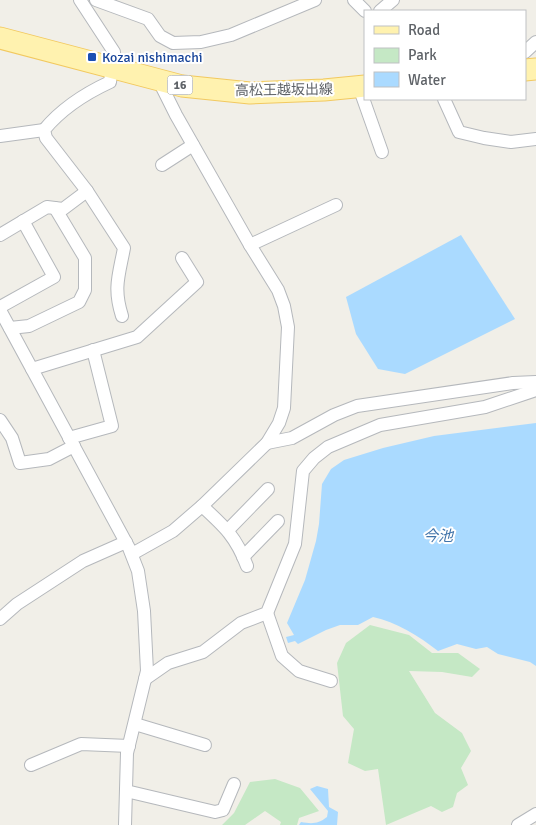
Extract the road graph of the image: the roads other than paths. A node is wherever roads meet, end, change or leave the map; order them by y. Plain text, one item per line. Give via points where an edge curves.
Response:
1 (80, 0) edge
2 (96, 0) edge
3 (315, 0) edge
4 (354, 0) edge
5 (394, 0) edge
6 (364, 10) edge
7 (381, 10) edge
8 (0, 38) edge
9 (536, 42) edge
10 (526, 51) edge
11 (113, 68) junction
12 (159, 81) junction
13 (362, 86) edge
14 (366, 100) edge
15 (444, 100) edge
16 (44, 130) junction
17 (0, 136) edge
18 (536, 139) edge
19 (193, 145) junction
20 (382, 152) dead end
21 (162, 165) dead end
22 (87, 191) junction
23 (336, 205) dead end
24 (55, 208) junction
25 (23, 221) junction
26 (0, 235) edge
27 (250, 245) junction
28 (182, 258) dead end
29 (3, 316) edge
30 (122, 316) dead end
31 (93, 350) junction
32 (32, 369) junction
33 (536, 382) edge
34 (536, 390) edge
35 (0, 420) edge
36 (72, 442) junction
37 (267, 443) junction
38 (268, 489) dead end
39 (202, 506) junction
40 (278, 521) dead end
41 (228, 530) junction
42 (126, 542) junction
43 (132, 554) junction
44 (267, 613) junction
45 (0, 619) edge
46 (145, 679) junction
47 (331, 681) dead end
48 (135, 724) junction
49 (205, 745) dead end
50 (129, 746) junction
51 (31, 765) dead end
52 (234, 784) dead end
53 (126, 791) junction
54 (536, 814) edge
55 (125, 825) edge
56 (518, 825) edge

1 - 11 street via 114,52
2 - 3 street via 148,19 160,36 173,43 201,42 232,35
4 - 6 street
5 - 7 street
8 - 11 main road, 高松王越坂出線 / 16
9 - 10 street
11 - 12 main road, 高松王越坂出線 / 16
11 - 16 street via 110,82 91,90 59,113
12 - 13 main road, 高松王越坂出線 / 16 via 250,93
12 - 19 street
14 - 20 street
15 - 18 street via 459,132 511,142
16 - 17 street
16 - 22 street via 46,138
19 - 21 street
19 - 27 street
22 - 24 street via 63,209
22 - 30 street via 124,248 116,298
23 - 27 street
24 - 25 street via 47,207
24 - 29 street via 85,258 85,290 79,302 29,326
25 - 26 street
25 - 29 street via 54,277
27 - 37 street via 278,290 288,327 284,408
28 - 31 street via 197,282 137,337
29 - 32 street
31 - 32 street
31 - 36 street via 112,426
32 - 36 street
33 - 37 street via 357,406 292,438
34 - 44 street via 485,407 380,426 328,447 314,458 303,471 295,544
35 - 36 street via 12,438 20,463 49,459
36 - 42 street
37 - 39 street
38 - 41 street
39 - 41 street
39 - 43 street via 173,531
40 - 41 street via 245,561
42 - 43 street
42 - 45 street via 83,561 17,604
43 - 46 street via 144,611
44 - 46 street via 241,623 203,652 168,663
44 - 47 street via 282,656 299,671
46 - 48 street
48 - 49 street
48 - 50 street
50 - 51 street via 81,744
50 - 53 street
52 - 53 street via 223,810 215,812
53 - 55 street
54 - 56 street

